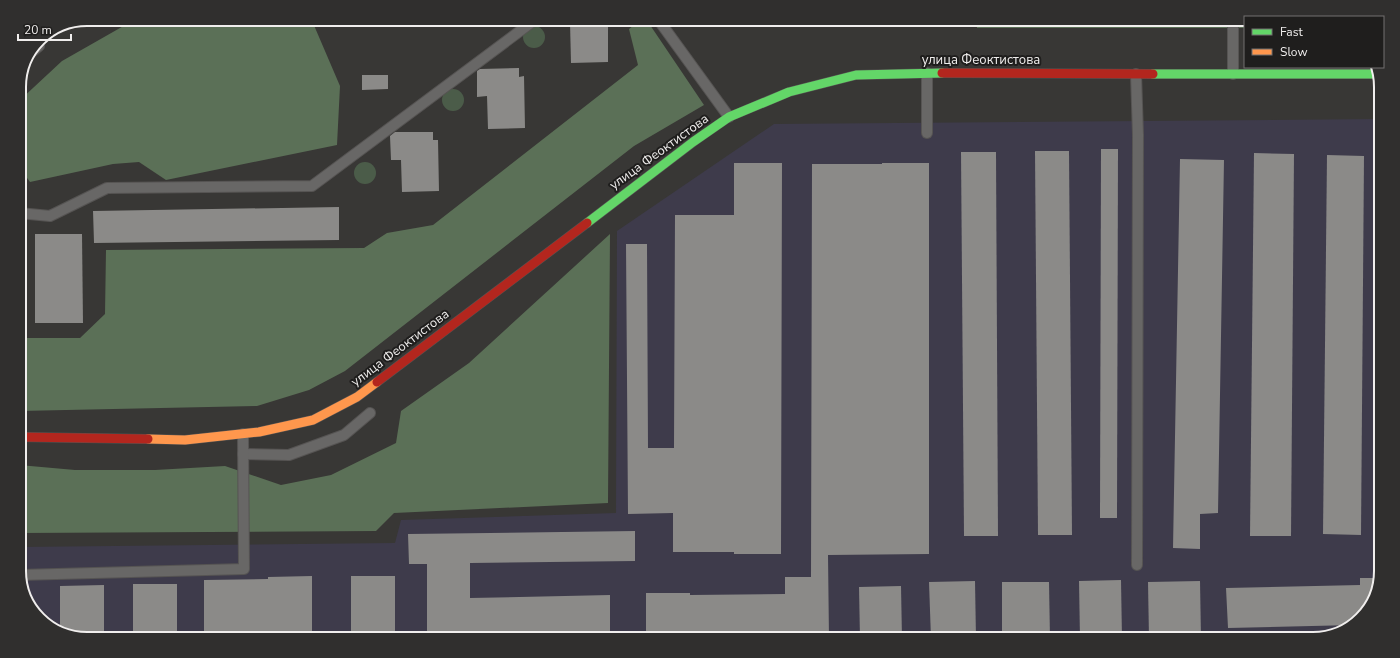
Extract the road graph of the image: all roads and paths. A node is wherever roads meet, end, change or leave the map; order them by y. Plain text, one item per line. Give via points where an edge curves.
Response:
1 (527, 26) edge
2 (663, 26) edge
3 (1233, 26) edge
4 (927, 73) junction
5 (1136, 74) junction
6 (1233, 74) junction
7 (1372, 74) edge
8 (729, 117) junction
9 (927, 133) dead end
10 (26, 214) edge
11 (370, 413) dead end
12 (243, 434) junction
13 (26, 437) edge
14 (243, 454) junction
15 (1136, 565) dead end
16 (26, 575) edge

1 - 10 lane via 312,186 107,188 50,216
2 - 8 lane
3 - 6 lane
4 - 5 street, улица Феоктистова
4 - 8 street, улица Феоктистова via 856,75 789,92
4 - 9 lane
5 - 6 street, улица Феоктистова
5 - 15 lane
6 - 7 street, улица Феоктистова
8 - 12 street, улица Феоктистова via 357,397 313,420
11 - 14 lane via 344,435 289,455
12 - 13 street, улица Феоктистова via 185,440
12 - 14 lane
14 - 16 lane via 244,569

